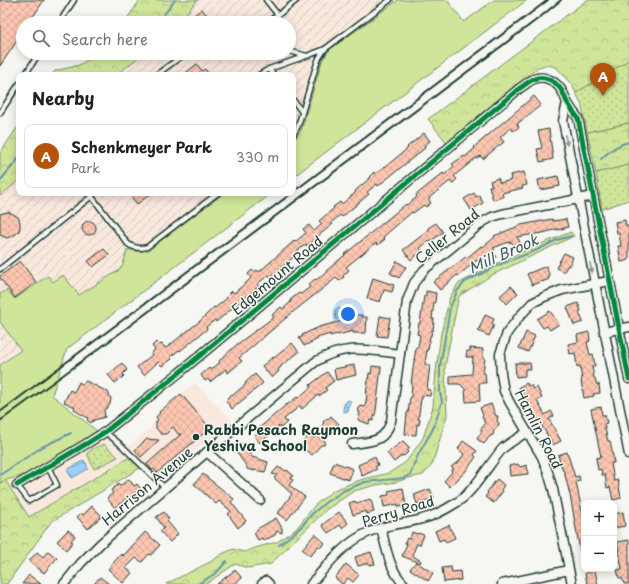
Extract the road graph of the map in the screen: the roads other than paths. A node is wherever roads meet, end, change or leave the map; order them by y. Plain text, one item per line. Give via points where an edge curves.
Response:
1 (74, 0) edge
2 (266, 0) edge
3 (297, 0) edge
4 (390, 0) edge
5 (278, 15) joint
6 (64, 16) edge
7 (325, 49) junction
8 (296, 53) edge
9 (307, 56) junction
10 (296, 59) edge
11 (35, 60) edge
12 (176, 60) edge
13 (294, 60) edge
14 (269, 68) junction
15 (27, 72) edge
16 (160, 72) edge
17 (263, 72) edge
18 (272, 72) edge
19 (16, 89) edge
20 (567, 102) junction
21 (296, 104) edge
22 (302, 112) junction
23 (0, 113) edge
24 (296, 130) edge
25 (90, 196) edge
26 (92, 196) edge
27 (212, 196) edge
28 (593, 196) junction
29 (578, 198) junction
30 (0, 269) edge
31 (610, 281) junction
32 (595, 284) junction
33 (629, 327) edge
34 (619, 329) junction
35 (604, 332) junction
36 (400, 354) junction
37 (629, 379) edge
38 (105, 432) junction
39 (527, 432) junction
40 (628, 442) edge
41 (352, 444) dead end
42 (207, 452) junction
43 (629, 455) edge
44 (48, 467) junction
45 (17, 485) joint
46 (165, 488) junction
47 (260, 500) dead end
48 (381, 528) junction
49 (569, 570) junction
50 (64, 584) edge
51 (311, 584) edge
52 (404, 584) edge
53 (502, 584) edge
54 (572, 584) edge

1 - 6 lane
2 - 5 lane
3 - 5 lane
4 - 7 lane
7 - 9 lane
7 - 22 lane via 317,63
8 - 9 lane
9 - 10 lane
11 - 15 lane
12 - 16 lane
13 - 14 lane
14 - 17 lane
14 - 18 lane
19 - 23 lane
20 - 28 street via 578,118
20 -> 29 street via 562,121
20 - 38 street, Edgemount Road via 556,84 546,78 535,79 520,88
21 - 22 lane
22 - 24 lane
25 - 30 lane
26 - 27 lane via 128,244 141,248 147,247
28 - 29 street, Celler Road
28 - 31 street
29 -> 32 street
29 - 36 street, Celler Road via 492,217 424,270 414,283 407,301
31 - 32 street, Hamlin Road
31 - 34 street
32 - 35 street
32 - 39 street, Hamlin Road via 562,290 544,297 532,304 507,333 500,354 504,391
33 - 34 street
34 - 35 street
34 - 37 street
35 - 40 street
36 - 41 street, Celler Road via 389,428 380,438
36 - 42 street, Harrison Avenue via 354,349 324,356
38 - 44 street, Edgemount Road
38 - 46 lane
39 - 48 street, Perry Road via 503,448 457,503 422,519
39 - 49 street, Hamlin Road via 548,472
40 - 43 street
42 - 46 street, Harrison Avenue
42 - 47 street
44 - 45 street, Edgemount Road
44 - 45 lane via 57,485 29,501
46 - 50 street, Harrison Avenue via 101,543
48 - 51 street, Perry Road via 370,531 350,543
48 - 52 street via 392,565
49 - 53 street
49 - 54 street, Hamlin Road

